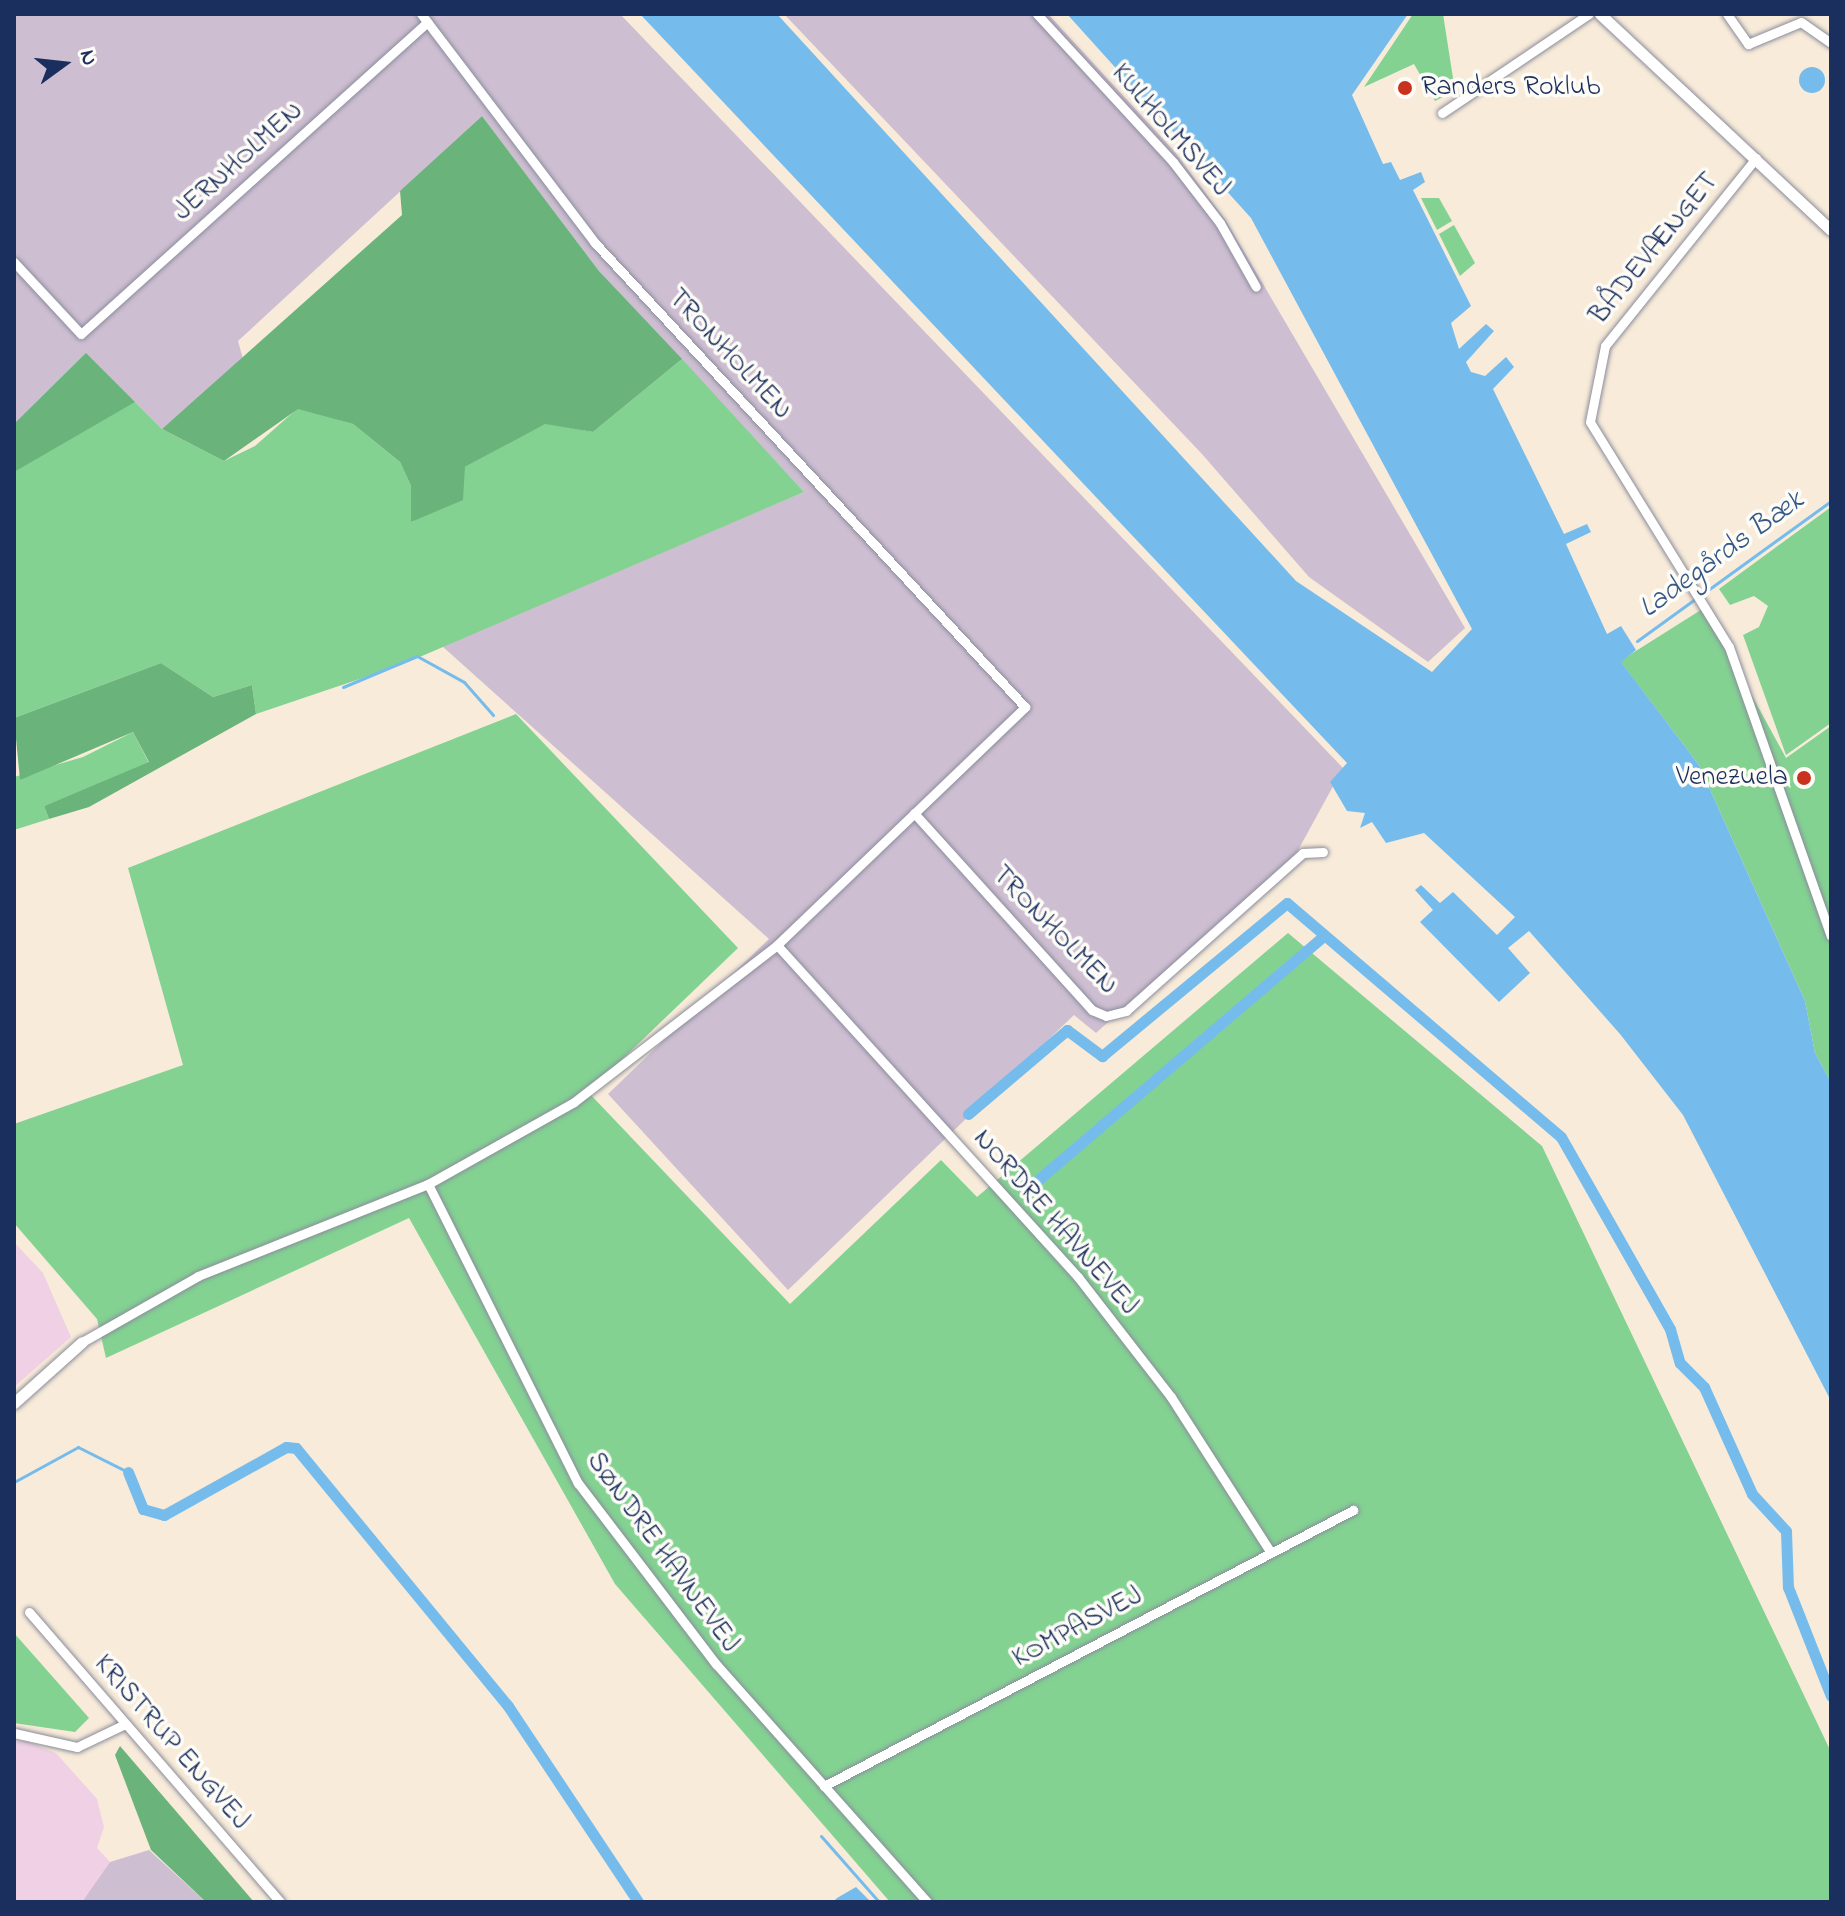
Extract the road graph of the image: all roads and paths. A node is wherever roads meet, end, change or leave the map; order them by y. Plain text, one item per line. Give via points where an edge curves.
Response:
1 (1037, 14) edge
2 (1589, 14) edge
3 (1727, 14) edge
4 (1602, 15) edge
5 (424, 18) edge
6 (1831, 43) edge
7 (1442, 113) dead end
8 (1756, 158) junction
9 (1831, 230) edge
10 (14, 262) edge
11 (1256, 287) dead end
12 (914, 813) junction
13 (1323, 852) dead end
14 (1831, 936) edge
15 (777, 945) junction
16 (428, 1184) junction
17 (82, 1342) joint
18 (14, 1403) edge
19 (1353, 1510) dead end
20 (1271, 1553) junction
21 (29, 1612) dead end
22 (125, 1724) junction
23 (14, 1733) edge
24 (824, 1786) junction
25 (280, 1902) edge
26 (927, 1902) edge

1 - 11 street, KULHOLMSVEJ via 1173,162 1220,223
2 - 7 street
3 - 6 street via 1748,44 1801,22
4 - 8 street
5 - 10 street, JERNHOLMEN via 81,334
5 - 12 street, TRONHOLMEN via 595,243 1025,707
8 - 9 street
8 - 14 street, BÅDEVÆNGET via 1605,346 1590,422 1708,604 1777,770 1800,859
12 - 13 street, TRONHOLMEN via 1092,1010 1106,1016 1126,1011 1303,853
12 - 15 street
15 - 16 street via 574,1102
15 - 20 street, NORDRE HAVNEVEJ via 1078,1277 1171,1397
16 - 17 street via 198,1276
16 - 24 street, SØNDRE HAVNEVEJ via 578,1483 716,1664
17 - 18 street
19 - 20 street, KOMPASVEJ
20 - 24 street, KOMPASVEJ
21 - 22 street, KRISTRUP ENGVEJ
22 - 23 street via 77,1747
22 - 25 street, KRISTRUP ENGVEJ
24 - 26 street, SØNDRE HAVNEVEJ

